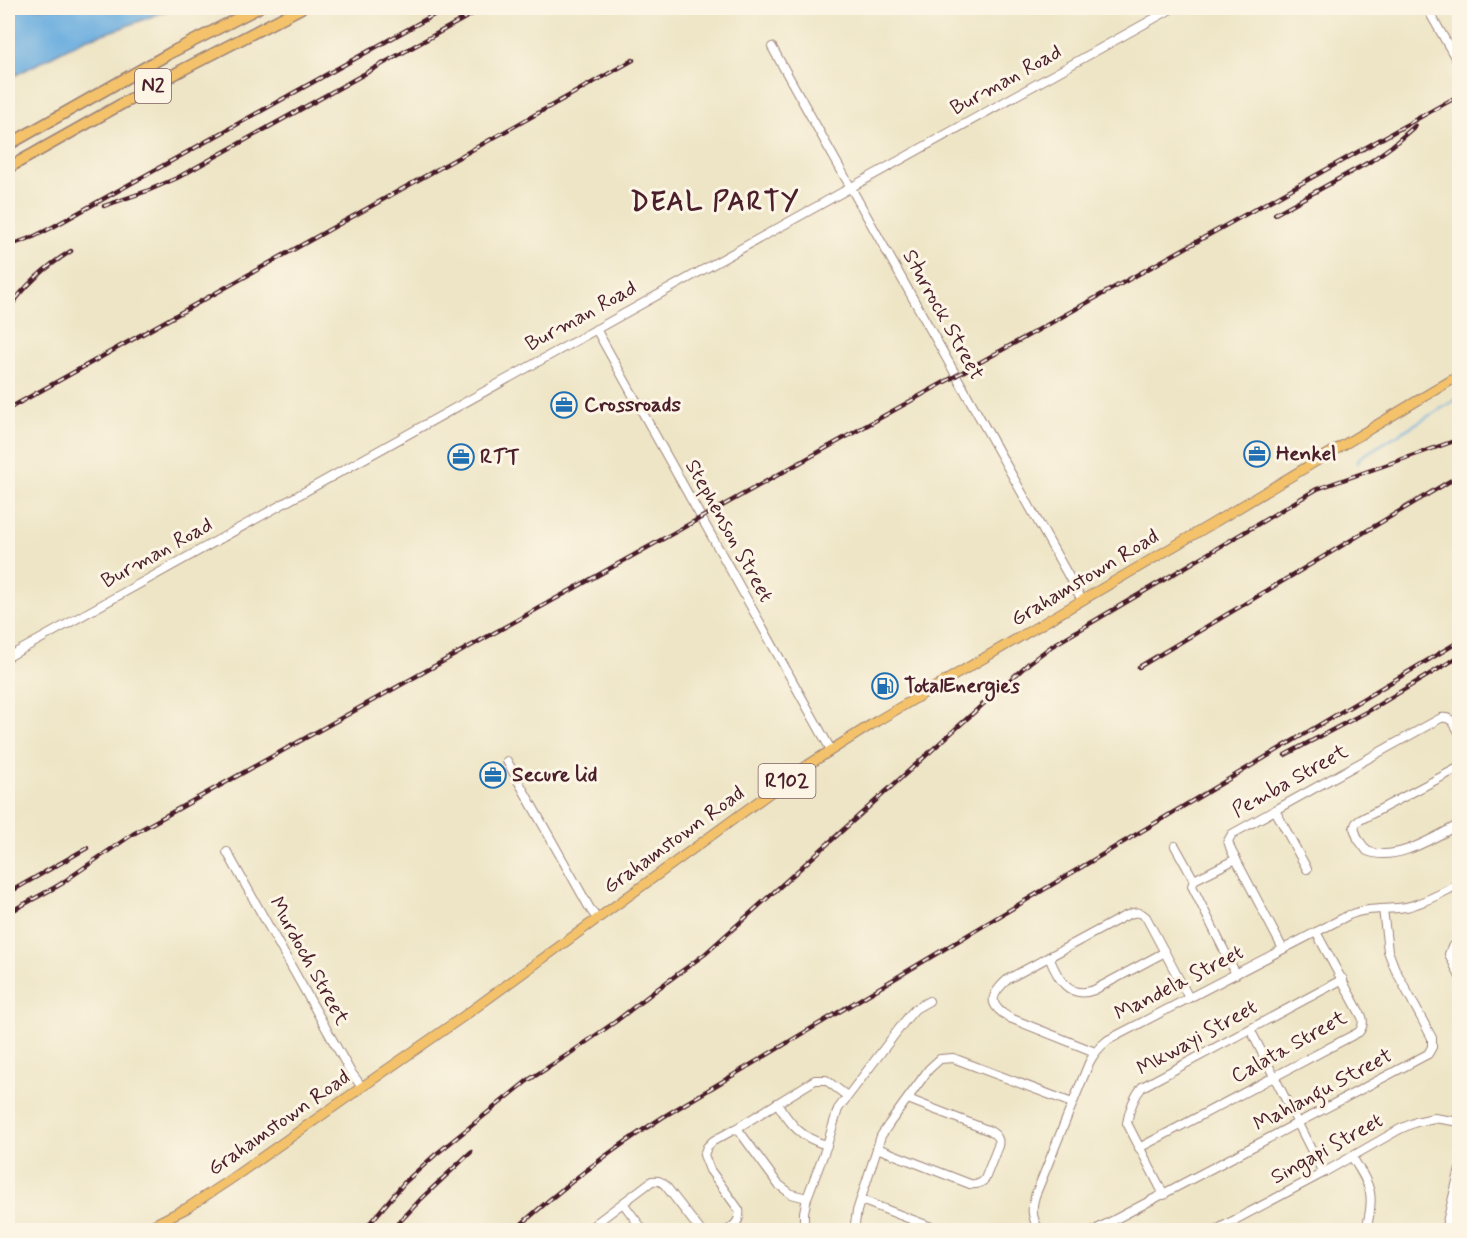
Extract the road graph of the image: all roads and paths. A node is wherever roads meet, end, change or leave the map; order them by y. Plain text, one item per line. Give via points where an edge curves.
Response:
1 (258, 8) edge
2 (301, 8) edge
3 (1173, 8) edge
4 (1427, 8) edge
5 (772, 47) dead end
6 (1460, 66) edge
7 (8, 145) edge
8 (8, 168) edge
9 (850, 187) junction
10 (596, 329) junction
11 (1460, 375) edge
12 (1082, 600) junction
13 (8, 657) edge
14 (1460, 734) edge
15 (831, 750) junction
16 (507, 761) dead end
17 (1460, 767) edge
18 (1275, 810) junction
19 (1460, 824) edge
20 (1175, 846) dead end
21 (227, 852) dead end
22 (1236, 859) junction
23 (1307, 869) dead end
24 (1194, 880) junction
25 (1460, 884) edge
26 (1383, 909) junction
27 (597, 919) junction
28 (1316, 932) junction
29 (1460, 944) edge
30 (1283, 949) junction
31 (1164, 952) junction
32 (1049, 957) junction
33 (1236, 974) junction
34 (1460, 977) edge
35 (1343, 980) junction
36 (1189, 998) junction
37 (929, 1001) dead end
38 (1250, 1029) junction
39 (1095, 1052) junction
40 (1274, 1077) junction
41 (362, 1088) junction
42 (847, 1096) junction
43 (908, 1099) junction
44 (777, 1103) junction
45 (1072, 1104) junction
46 (1460, 1122) edge
47 (1298, 1124) junction
48 (737, 1128) junction
49 (827, 1145) junction
50 (877, 1148) junction
51 (1139, 1148) junction
52 (1352, 1157) junction
53 (1460, 1170) edge
54 (1323, 1173) junction
55 (1164, 1195) junction
56 (807, 1198) junction
57 (861, 1200) junction
58 (623, 1203) junction
59 (143, 1230) edge
60 (591, 1230) edge
61 (643, 1230) edge
62 (700, 1230) edge
63 (728, 1230) edge
64 (804, 1230) edge
65 (854, 1230) edge
66 (939, 1230) edge
67 (1039, 1230) edge
68 (1095, 1230) edge
69 (1216, 1230) edge
70 (1366, 1230) edge
71 (1445, 1230) edge

1 - 7 highway, N2
2 - 8 highway, N2
3 - 9 street, Burman Road
4 - 6 street
5 - 9 street, Sturrock Street
9 - 10 street, Burman Road
9 - 12 street, Sturrock Street
10 - 13 street, Burman Road
10 - 15 street, Stephenson Street
11 - 12 main road, Grahamstown Road / R102
12 - 15 main road, Grahamstown Road / R102
14 - 18 street, Pemba Street via 1448,718 1441,718
15 - 27 main road, Grahamstown Road / R102
16 - 27 street
17 - 19 street via 1360,820 1354,828 1367,851 1376,854 1409,849
18 - 22 street, Pemba Street via 1232,834 1228,844
18 - 23 street
20 - 24 street
21 - 41 street, Murdoch Street
22 - 24 street
22 - 30 street, Pemba Street
24 - 33 street via 1192,886
25 - 26 street, Mandela Street via 1415,905
26 - 28 street, Mandela Street via 1358,911
26 - 47 street, Mahlangu Street via 1388,951 1432,1038 1432,1047 1424,1057
27 - 41 main road, Grahamstown Road / R102
28 - 30 street, Mandela Street
28 - 35 street, Calata Street
29 - 34 street via 1452,947 1449,954
30 - 33 street, Mandela Street
31 - 32 street via 1085,992 1063,984
31 - 32 street via 1146,917 1134,912
31 - 36 street
32 - 39 street via 997,989 993,999 996,1008 1010,1018
33 - 36 street, Mandela Street
35 - 38 street, Mkwayi Street
35 - 40 street, Calata Street via 1364,1022 1362,1029
36 - 39 street, Mandela Street via 1108,1040
37 - 42 street via 908,1017
38 - 40 street
38 - 51 street, Mkwayi Street via 1142,1087 1127,1124
39 - 45 street, Mandela Street
40 - 47 street
40 - 51 street, Calata Street
41 - 59 main road, Grahamstown Road / R102 via 187,1208
42 - 44 street via 821,1079
42 - 49 street via 838,1109
43 - 45 street via 936,1062 949,1058
43 - 50 street via 881,1136
43 - 50 street via 996,1135 999,1142 985,1179 970,1184
44 - 48 street
44 - 49 street via 798,1131
45 - 67 street, Mandela Street via 1032,1205
46 - 52 street, Singapi Street via 1434,1118 1416,1122
47 - 54 street
47 - 55 street, Mahlangu Street
48 - 56 street via 778,1184 791,1194
48 - 63 street via 713,1141 704,1155 710,1170 740,1210 738,1221
49 - 56 street
50 - 57 street
51 - 55 street, Mkwayi Street
52 - 54 street, Singapi Street
52 - 70 street via 1371,1195
53 - 71 street
54 - 69 street, Singapi Street
55 - 68 street, Mahlangu Street
56 - 64 street
57 - 65 street
57 - 66 street
58 - 60 street
58 - 61 street
58 - 62 street via 652,1181 660,1181

